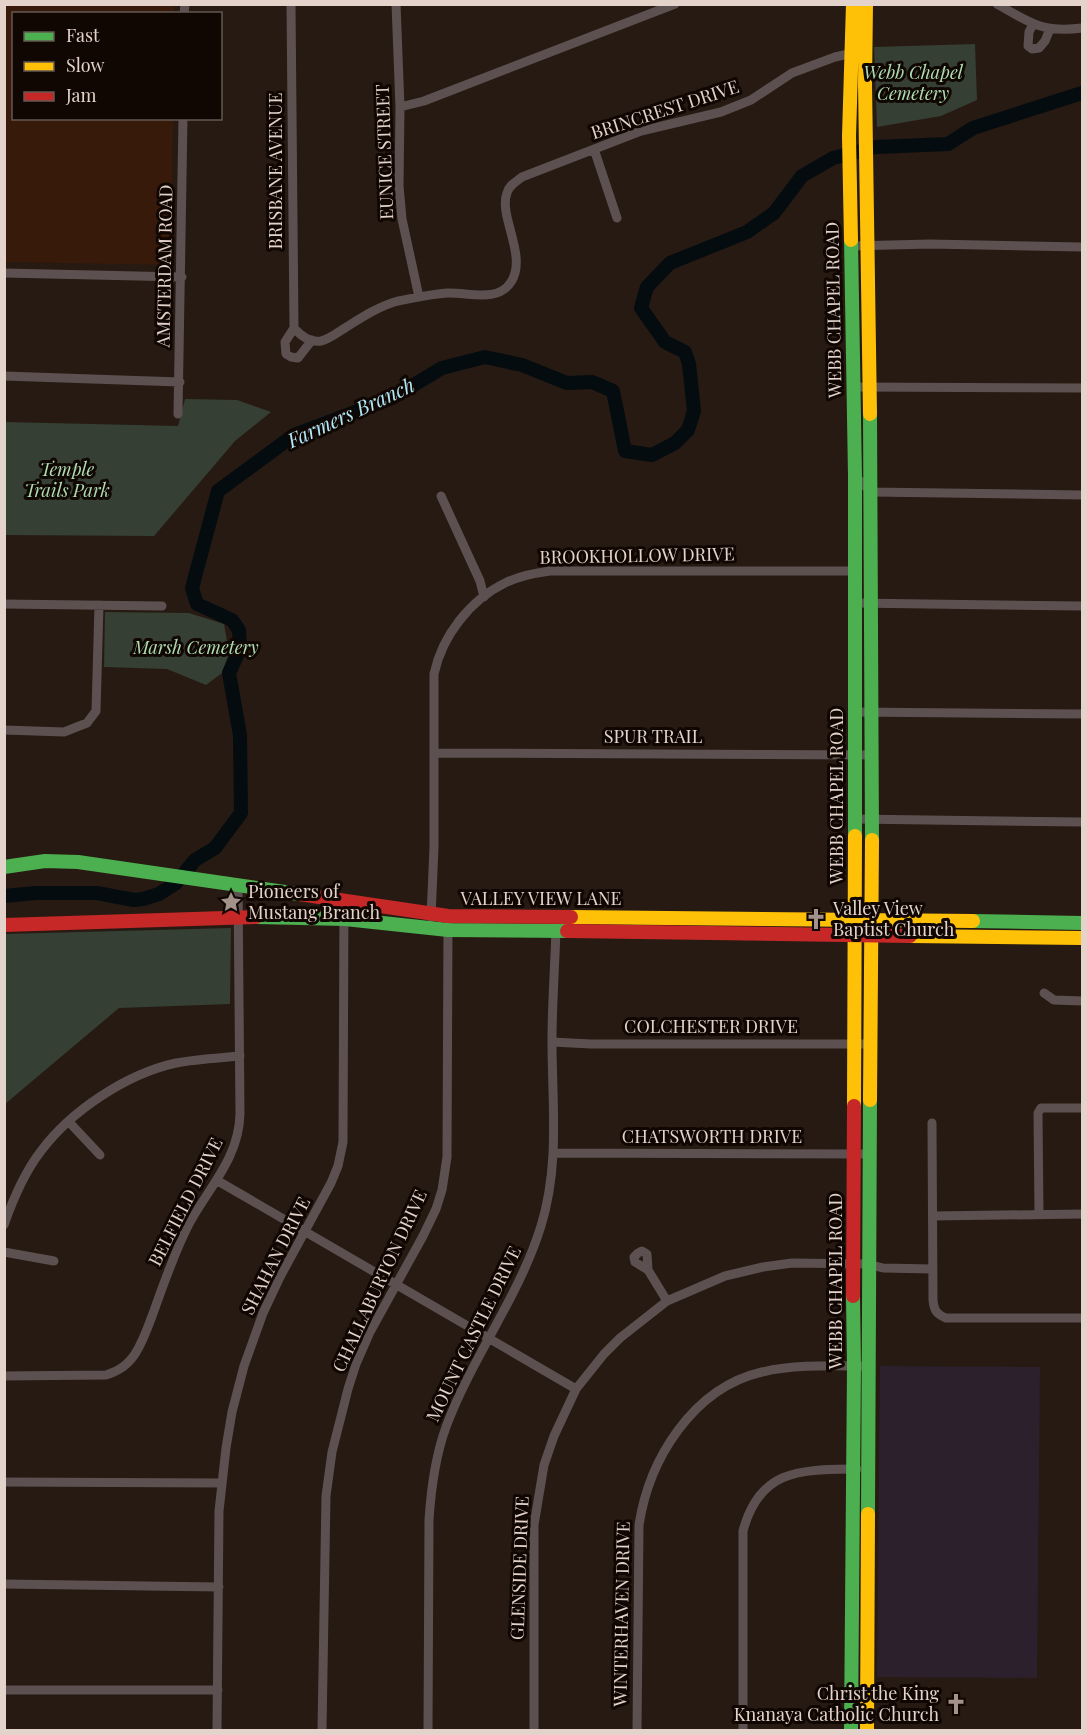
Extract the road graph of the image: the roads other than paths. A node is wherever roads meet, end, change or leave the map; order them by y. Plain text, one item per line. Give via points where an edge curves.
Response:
1 (291, 4) edge
2 (396, 4) edge
3 (675, 4) edge
4 (852, 4) edge
5 (866, 4) edge
6 (997, 4) edge
7 (1033, 24) junction
8 (1083, 28) edge
9 (1050, 30) junction
10 (865, 50) junction
11 (851, 54) junction
12 (400, 107) junction
13 (183, 120) edge
14 (594, 150) junction
15 (617, 218) dead end
16 (866, 245) junction
17 (851, 246) junction
18 (1083, 247) edge
19 (4, 273) edge
20 (182, 277) junction
21 (419, 297) junction
22 (297, 331) junction
23 (312, 340) junction
24 (4, 376) edge
25 (180, 382) junction
26 (869, 386) junction
27 (853, 387) junction
28 (1083, 388) edge
29 (178, 414) dead end
30 (855, 477) junction
31 (871, 492) junction
32 (1083, 495) edge
33 (441, 496) dead end
34 (855, 571) junction
35 (484, 597) junction
36 (854, 603) junction
37 (4, 604) edge
38 (871, 604) junction
39 (99, 605) junction
40 (162, 606) dead end
41 (1083, 606) edge
42 (854, 712) junction
43 (872, 713) junction
44 (1083, 714) edge
45 (4, 730) edge
46 (434, 753) junction
47 (855, 754) junction
48 (871, 755) junction
49 (855, 819) junction
50 (872, 820) junction
51 (1083, 822) edge
52 (4, 867) edge
53 (238, 884) junction
54 (344, 903) junction
55 (555, 916) junction
56 (238, 917) junction
57 (855, 918) junction
58 (345, 919) junction
59 (871, 919) junction
60 (431, 920) junction
61 (1000, 922) junction
62 (448, 923) junction
63 (1083, 923) edge
64 (4, 925) edge
65 (555, 932) junction
66 (854, 935) junction
67 (871, 935) junction
68 (1000, 936) junction
69 (1083, 938) edge
70 (1044, 993) dead end
71 (1083, 1001) edge
72 (552, 1041) junction
73 (855, 1044) junction
74 (870, 1044) junction
75 (240, 1056) junction
76 (1083, 1108) edge
77 (69, 1122) junction
78 (932, 1123) dead end
79 (555, 1153) junction
80 (854, 1154) junction
81 (869, 1154) junction
82 (100, 1155) dead end
83 (218, 1181) junction
84 (1039, 1214) junction
85 (1083, 1214) edge
86 (933, 1216) junction
87 (4, 1225) edge
88 (306, 1232) junction
89 (4, 1252) edge
90 (54, 1261) dead end
91 (852, 1264) junction
92 (868, 1264) junction
93 (933, 1269) junction
94 (648, 1270) dead end
95 (395, 1285) junction
96 (667, 1301) junction
97 (1083, 1318) edge
98 (488, 1339) junction
99 (861, 1366) junction
100 (4, 1376) edge
101 (576, 1389) junction
102 (852, 1469) junction
103 (868, 1469) junction
104 (4, 1482) edge
105 (221, 1483) junction
106 (852, 1515) junction
107 (868, 1515) junction
108 (4, 1584) edge
109 (219, 1587) junction
110 (850, 1673) junction
111 (868, 1673) junction
112 (4, 1690) edge
113 (218, 1690) junction
114 (217, 1731) edge
115 (322, 1731) edge
116 (428, 1731) edge
117 (534, 1731) edge
118 (637, 1731) edge
119 (743, 1731) edge
120 (851, 1731) edge
121 (867, 1731) edge

1 - 22 street, BRISBANE AVENUE
2 - 12 street, EUNICE STREET
3 - 12 street
4 - 11 main road, WEBB CHAPEL ROAD
5 - 10 main road, WEBB CHAPEL ROAD
6 - 7 street
7 - 9 street
7 - 9 street via 1027,40 1032,49 1039,48
8 - 9 street
10 - 11 street, BRINCREST DRIVE
10 - 16 main road, WEBB CHAPEL ROAD
11 - 14 street, BRINCREST DRIVE via 792,73 751,100 721,112 641,131
11 - 17 main road, WEBB CHAPEL ROAD
12 - 21 street, EUNICE STREET via 402,219
13 - 20 street, AMSTERDAM ROAD
14 - 15 street
14 - 21 street, BRINCREST DRIVE via 522,177 506,194 517,262 509,285 496,294
16 - 17 street
16 - 18 street
16 - 26 main road, WEBB CHAPEL ROAD
17 - 27 main road, WEBB CHAPEL ROAD
19 - 20 street
20 - 25 street, AMSTERDAM ROAD
21 - 23 street, BRINCREST DRIVE via 395,302 326,339
22 - 23 street
22 - 23 street, BRISBANE AVENUE via 285,342 285,354 298,358
24 - 25 street
25 - 29 street, AMSTERDAM ROAD
26 - 27 street
26 - 28 street
26 - 31 main road, WEBB CHAPEL ROAD
27 - 30 main road, WEBB CHAPEL ROAD
30 - 31 street
30 - 34 main road, WEBB CHAPEL ROAD
31 - 32 street
31 - 38 main road, WEBB CHAPEL ROAD
33 - 35 street
34 - 35 street, BROOKHOLLOW DRIVE via 550,571 514,579
34 - 36 main road, WEBB CHAPEL ROAD
35 - 46 street, BROOKHOLLOW DRIVE via 458,622 440,651 433,687
36 - 38 street
36 - 42 main road, WEBB CHAPEL ROAD
37 - 39 street
38 - 41 street
38 - 43 main road, WEBB CHAPEL ROAD
39 - 40 street
39 - 45 street via 96,711 87,723 64,732
42 - 43 street
42 - 47 main road, WEBB CHAPEL ROAD
43 - 44 street
43 - 48 main road, WEBB CHAPEL ROAD
46 - 47 street, SPUR TRAIL
46 - 60 street, BROOKHOLLOW DRIVE
47 - 48 street, SPUR TRAIL
47 - 49 main road, WEBB CHAPEL ROAD
48 - 50 main road, WEBB CHAPEL ROAD
49 - 50 street
49 - 57 main road, WEBB CHAPEL ROAD
50 - 51 street
50 - 59 main road, WEBB CHAPEL ROAD
52 - 53 main road, VALLEY VIEW LANE via 64,861
53 - 54 main road, VALLEY VIEW LANE
53 - 56 street, BELFIELD DRIVE
54 - 58 street, SHAHAN DRIVE
54 - 60 main road, VALLEY VIEW LANE
55 - 57 main road, VALLEY VIEW LANE
55 - 62 main road, VALLEY VIEW LANE
55 - 65 street, MOUNT CASTLE DRIVE
56 - 58 main road, VALLEY VIEW LANE
56 - 64 main road, VALLEY VIEW LANE
56 - 75 street, BELFIELD DRIVE
57 - 59 main road, VALLEY VIEW LANE
57 - 66 main road, WEBB CHAPEL ROAD
58 - 60 main road, VALLEY VIEW LANE
58 - 88 street, SHAHAN DRIVE via 343,1142 338,1166
59 - 61 main road, VALLEY VIEW LANE
59 - 67 main road, WEBB CHAPEL ROAD
60 - 62 main road, VALLEY VIEW LANE
61 - 63 main road, VALLEY VIEW LANE
61 - 68 main road
62 - 65 main road, VALLEY VIEW LANE
62 - 95 street, CHALLABURTON DRIVE via 447,1157 436,1209
65 - 66 main road, VALLEY VIEW LANE
65 - 72 street, MOUNT CASTLE DRIVE
66 - 67 main road, VALLEY VIEW LANE
66 - 73 main road, WEBB CHAPEL ROAD
67 - 68 main road, VALLEY VIEW LANE
67 - 74 main road, WEBB CHAPEL ROAD
68 - 69 main road, VALLEY VIEW LANE
70 - 71 street via 1054,1000
72 - 73 street, COLCHESTER DRIVE
72 - 79 street, MOUNT CASTLE DRIVE
73 - 74 street, COLCHESTER DRIVE
73 - 80 main road, WEBB CHAPEL ROAD
74 - 81 main road, WEBB CHAPEL ROAD
75 - 77 street via 176,1063 138,1075
75 - 83 street, BELFIELD DRIVE via 240,1130
76 - 84 street via 1041,1108 1038,1113
77 - 82 street
77 - 87 street via 40,1152
78 - 86 street
79 - 80 street, CHATSWORTH DRIVE
79 - 98 street, MOUNT CASTLE DRIVE via 541,1227 526,1267
80 - 81 street, CHATSWORTH DRIVE
80 - 91 main road, WEBB CHAPEL ROAD
81 - 92 main road, WEBB CHAPEL ROAD
83 - 88 street
83 - 100 street, BELFIELD DRIVE via 190,1224 143,1340 129,1362 106,1375
84 - 85 street
84 - 86 street
86 - 93 street
88 - 95 street
88 - 105 street, SHAHAN DRIVE via 263,1313 244,1366
89 - 90 street
91 - 92 street, GLENSIDE DRIVE
91 - 96 street, GLENSIDE DRIVE via 792,1263 744,1270
91 - 99 main road, WEBB CHAPEL ROAD
92 - 93 street, GLENSIDE DRIVE
92 - 99 main road, WEBB CHAPEL ROAD
93 - 97 street via 934,1310 946,1318
94 - 96 street
95 - 98 street
95 - 115 street, CHALLABURTON DRIVE via 356,1364 332,1452 325,1507
96 - 101 street, GLENSIDE DRIVE via 620,1338
98 - 101 street
98 - 116 street, MOUNT CASTLE DRIVE via 445,1429 431,1491
99 - 102 main road, WEBB CHAPEL ROAD
99 - 103 main road, WEBB CHAPEL ROAD
99 - 118 street, WINTERHAVEN DRIVE via 790,1367 747,1377 706,1402 686,1419 671,1440 651,1477 639,1525
101 - 117 street, GLENSIDE DRIVE via 544,1465 534,1525
102 - 103 street
102 - 106 main road, WEBB CHAPEL ROAD
102 - 119 street via 796,1472 781,1478 756,1499 748,1514 743,1531
103 - 107 main road, WEBB CHAPEL ROAD
104 - 105 street
105 - 109 street, SHAHAN DRIVE
106 - 107 main road
106 - 110 main road, WEBB CHAPEL ROAD
107 - 111 main road, WEBB CHAPEL ROAD
108 - 109 street
109 - 113 street, SHAHAN DRIVE
110 - 111 main road
110 - 120 main road, WEBB CHAPEL ROAD
111 - 121 main road, WEBB CHAPEL ROAD
112 - 113 street
113 - 114 street, SHAHAN DRIVE

